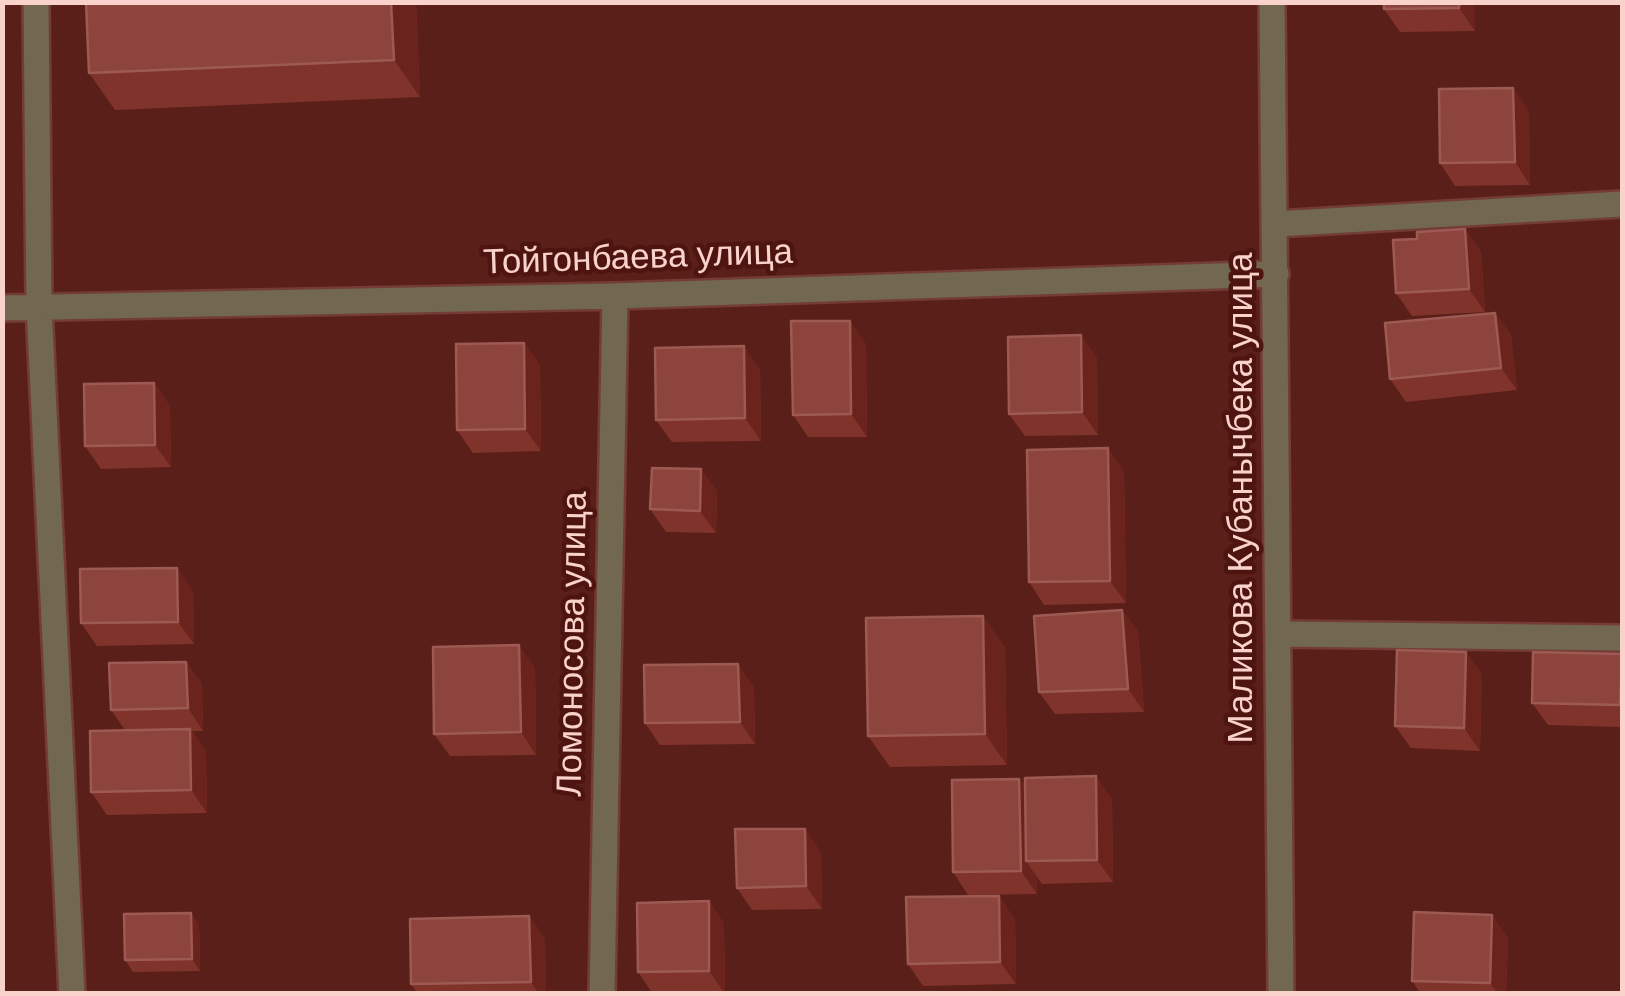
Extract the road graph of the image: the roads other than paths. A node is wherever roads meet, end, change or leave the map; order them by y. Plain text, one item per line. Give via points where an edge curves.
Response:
1 (36, 2) edge
2 (1272, 2) edge
3 (1622, 204) edge
4 (1276, 224) junction
5 (1276, 274) junction
6 (615, 296) junction
7 (38, 306) junction
8 (2, 308) edge
9 (1280, 634) junction
10 (1622, 638) edge
11 (72, 994) edge
12 (602, 994) edge
13 (1281, 994) edge

1 - 7 street
2 - 4 street, Маликова Кубанычбека улица
3 - 4 street
4 - 5 street, Маликова Кубанычбека улица
5 - 6 street, Тойгонбаева улица
5 - 9 street, Маликова Кубанычбека улица
6 - 7 street, Тойгонбаева улица
6 - 12 street, Ломоносова улица
7 - 8 street, Тойгонбаева улица
7 - 11 street
9 - 10 street
9 - 13 street, Маликова Кубанычбека улица

